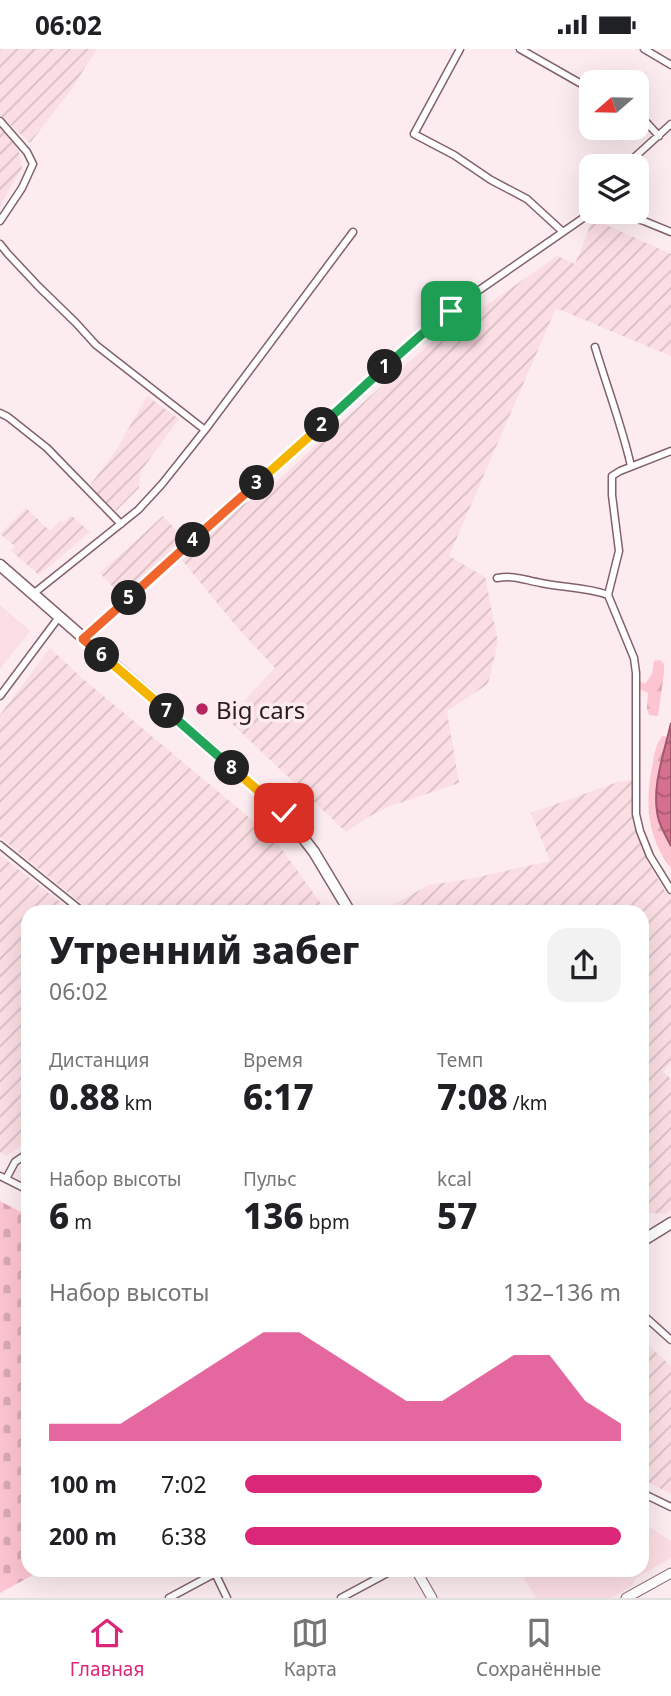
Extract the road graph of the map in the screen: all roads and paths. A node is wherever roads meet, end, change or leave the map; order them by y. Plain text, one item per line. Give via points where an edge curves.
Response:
1 (460, 49) edge
2 (520, 49) edge
3 (644, 49) edge
4 (671, 65) edge
5 (579, 83) edge
6 (0, 121) edge
7 (671, 124) edge
8 (649, 125) edge
9 (659, 136) junction
10 (639, 154) edge
11 (0, 221) edge
12 (579, 222) edge
13 (649, 223) edge
14 (353, 232) dead end
15 (563, 232) junction
16 (671, 232) edge
17 (0, 244) edge
18 (595, 347) dead end
19 (0, 413) edge
20 (205, 430) junction
21 (671, 450) edge
22 (631, 467) junction
23 (121, 524) junction
24 (0, 565) edge
25 (497, 578) dead end
26 (33, 594) junction
27 (608, 595) junction
28 (59, 617) junction
29 (83, 639) junction
30 (0, 696) edge
31 (0, 845) edge
32 (671, 890) edge
33 (74, 905) edge
34 (346, 905) edge
35 (21, 1158) edge
36 (3, 1177) edge
37 (21, 1186) edge
38 (669, 1224) edge
39 (649, 1227) edge
40 (649, 1237) edge
41 (649, 1320) edge
42 (671, 1340) edge
43 (649, 1496) edge
44 (671, 1507) edge
45 (671, 1573) edge
46 (207, 1577) edge
47 (220, 1577) edge
48 (380, 1577) edge
49 (420, 1577) edge
50 (630, 1597) edge
51 (169, 1598) edge
52 (227, 1598) edge
53 (341, 1598) edge
54 (432, 1598) edge

1 - 15 street via 414,134 527,199
2 - 5 street
3 - 4 street
6 - 11 street via 33,164
7 - 9 street
8 - 9 street
9 - 10 street
12 - 15 street
13 - 16 street
14 - 20 street
15 - 29 street via 421,335
17 - 20 street via 96,345
18 - 22 street
19 - 23 street via 47,448
20 - 23 street via 162,484
21 - 22 street
22 - 27 street via 612,476 619,551
23 - 26 street
24 - 26 main road
25 - 27 street via 508,576
26 - 28 main road
27 - 32 street via 634,658 640,831
28 - 29 main road
28 - 30 street
29 - 34 main road via 284,813
31 - 33 street
35 - 36 street
36 - 37 street
38 - 39 main road
38 - 40 main road
41 - 42 street
43 - 44 street
45 - 50 street
46 - 51 street
47 - 52 street
48 - 53 street
49 - 54 street

